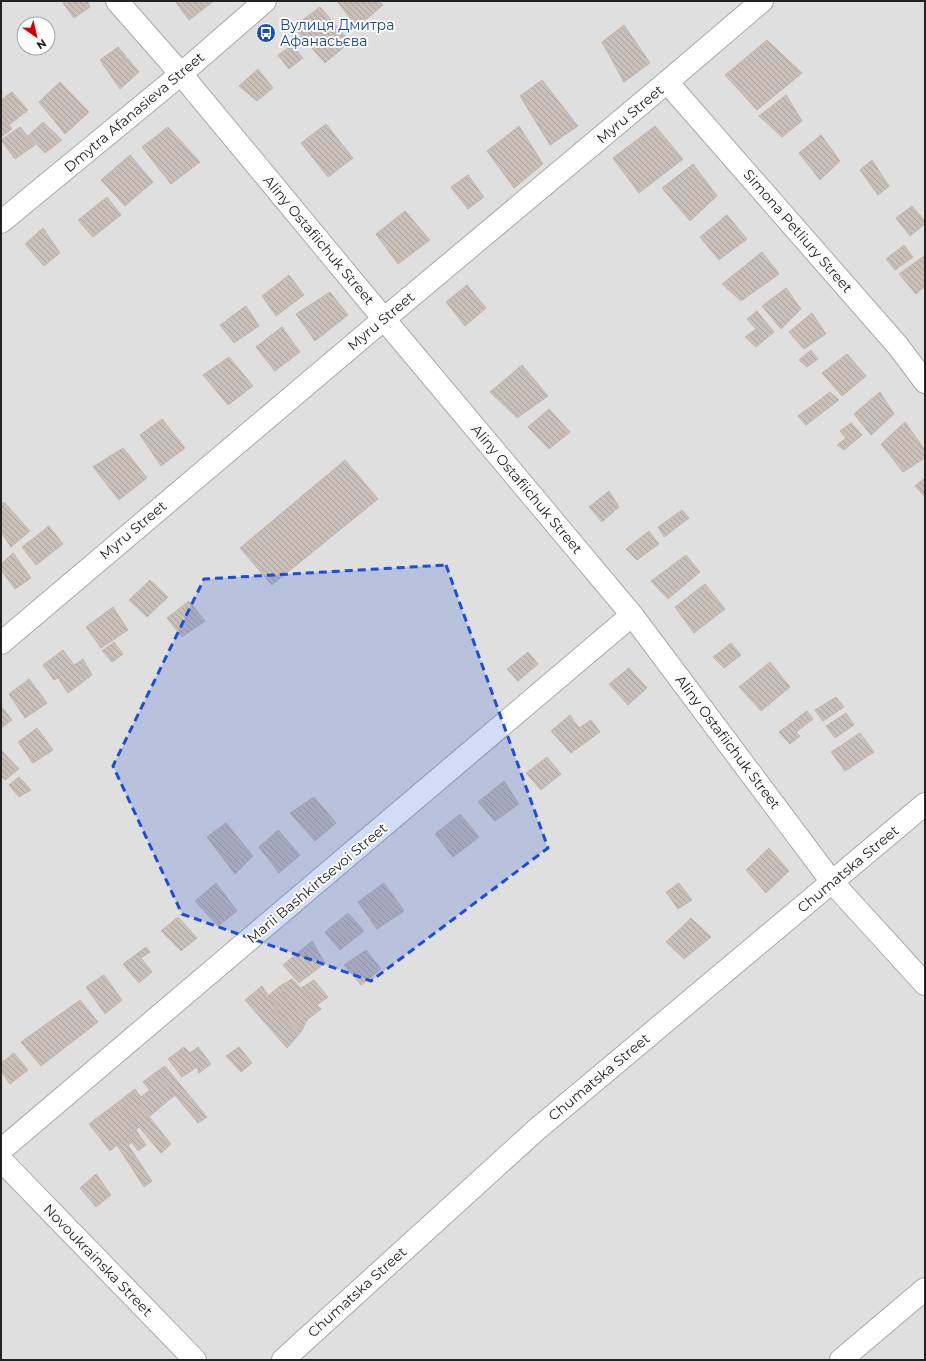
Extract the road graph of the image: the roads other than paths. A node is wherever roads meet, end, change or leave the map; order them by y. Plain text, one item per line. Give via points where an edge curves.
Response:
1 (118, 1) edge
2 (265, 1) edge
3 (762, 1) edge
4 (182, 74) junction
5 (667, 82) junction
6 (1, 222) edge
7 (384, 318) junction
8 (925, 382) edge
9 (632, 615) junction
10 (1, 642) edge
11 (925, 804) edge
12 (832, 882) junction
13 (925, 984) edge
14 (1, 1150) edge
15 (1, 1160) edge
16 (925, 1289) edge
17 (195, 1360) edge
18 (283, 1360) edge
19 (841, 1360) edge

1 - 4 street, Aliny Ostafiichuk Street
2 - 4 street, Dmytra Afanasieva Street
3 - 5 street, Myru Street
4 - 6 street, Dmytra Afanasieva Street
4 - 7 street, Aliny Ostafiichuk Street
5 - 7 street, Myru Street
5 - 8 street, Simona Petliury Street via 898,346
7 - 9 street, Aliny Ostafiichuk Street
7 - 10 street, Myru Street
9 - 12 street, Aliny Ostafiichuk Street
9 - 14 street, Marii Bashkirtsevoi Street
11 - 12 street, Chumatska Street
12 - 13 street, Aliny Ostafiichuk Street
12 - 18 street, Chumatska Street via 536,1130
15 - 17 street, Novoukrainska Street
16 - 19 street

